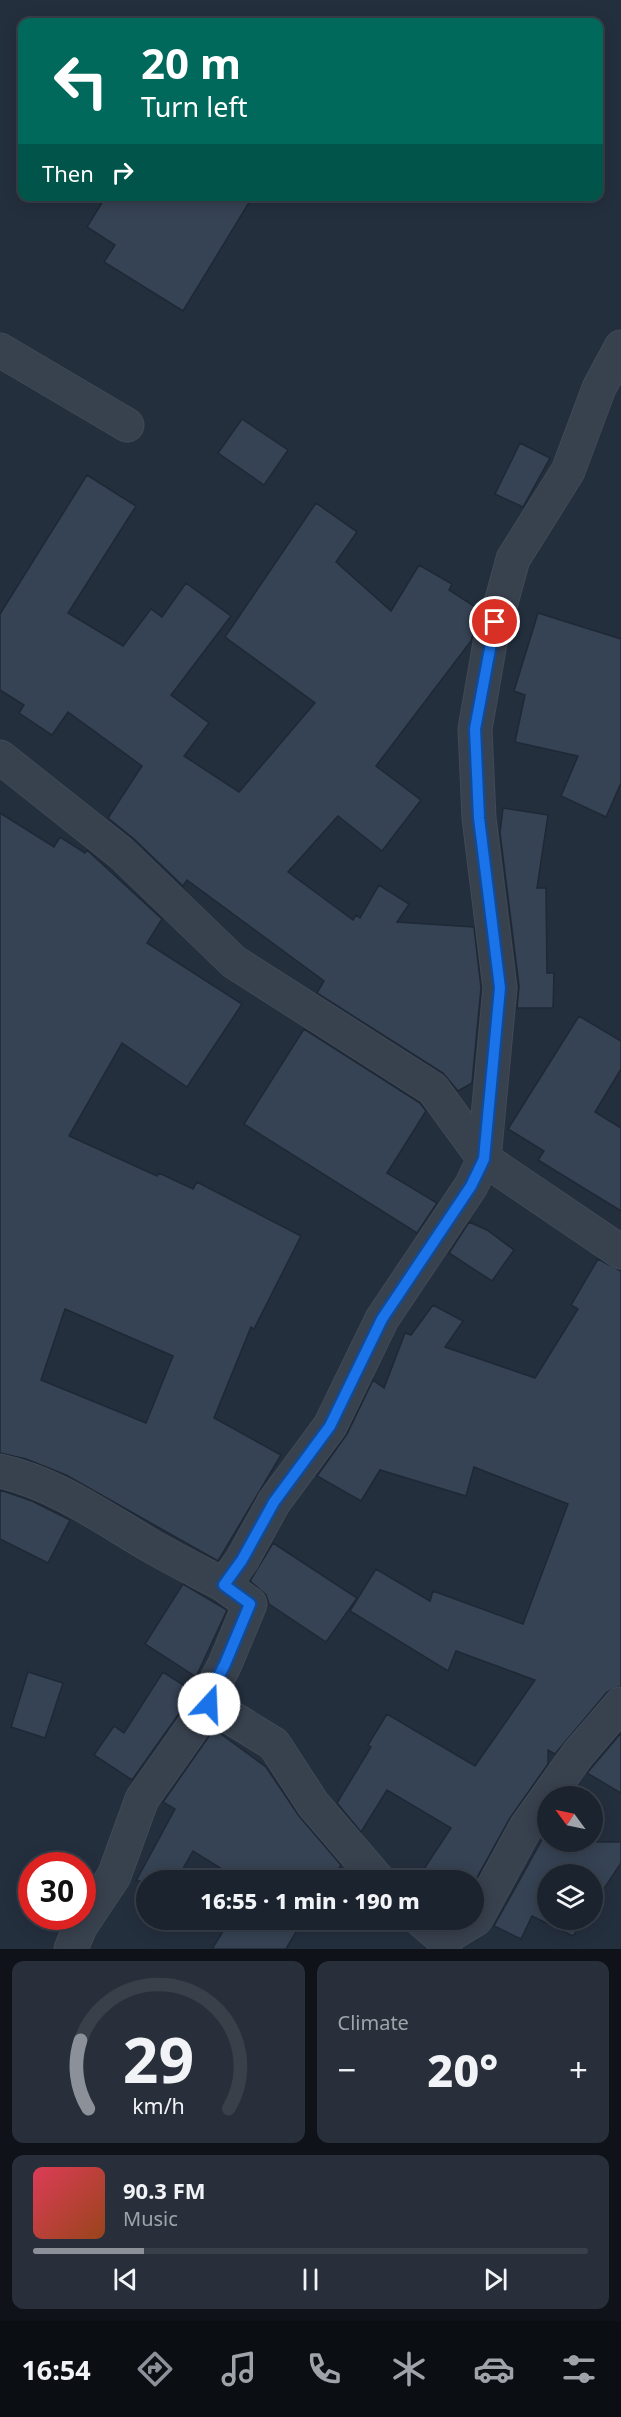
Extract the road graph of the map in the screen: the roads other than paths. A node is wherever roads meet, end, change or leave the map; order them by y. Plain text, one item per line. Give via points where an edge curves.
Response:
1 (621, 347) edge
2 (0, 350) edge
3 (127, 425) dead end
4 (0, 757) edge
5 (484, 1159) junction
6 (621, 1252) edge
7 (0, 1471) edge
8 (224, 1585) junction
9 (209, 1704) junction
10 (621, 1704) edge
11 (370, 1870) edge
12 (436, 1936) edge
13 (71, 1949) edge

1 - 5 street via 599,388 568,471 513,559 482,686 475,729 479,818 500,988
2 - 3 street
4 - 5 street via 121,853 234,962 433,1089
5 - 6 street
5 - 8 street via 471,1186 382,1319 330,1426 274,1502
7 - 8 street via 73,1498
8 - 9 street via 250,1604 209,1695
9 - 11 street via 274,1744 313,1804
9 - 13 street via 142,1799 114,1876 80,1927
10 - 12 street via 578,1754 526,1827 476,1919

